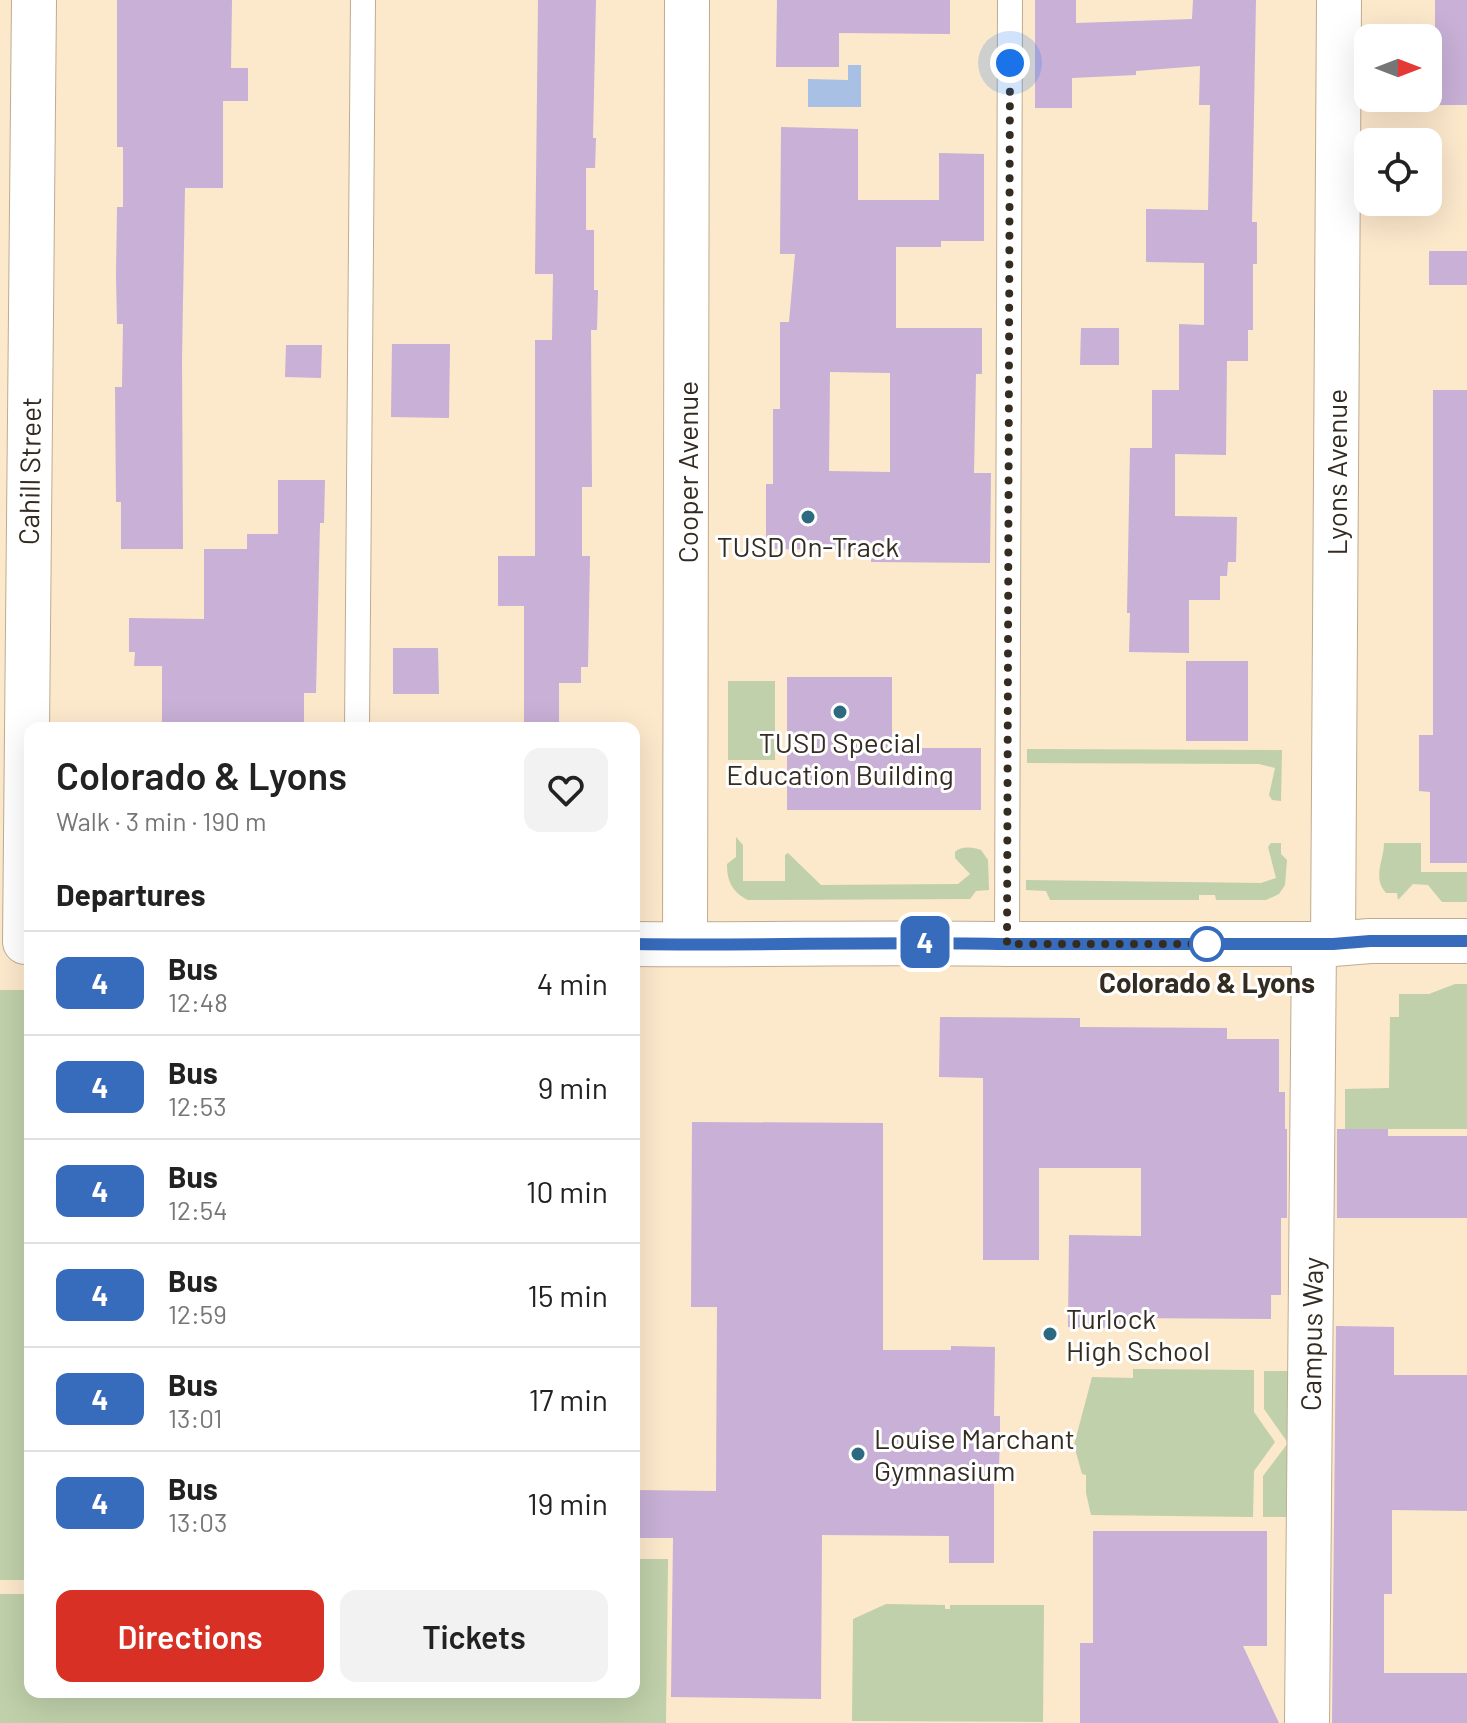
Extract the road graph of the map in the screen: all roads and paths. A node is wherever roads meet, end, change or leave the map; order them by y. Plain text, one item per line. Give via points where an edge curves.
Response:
1 (34, 0) edge
2 (363, 0) edge
3 (687, 0) edge
4 (1010, 0) edge
5 (1339, 0) edge
6 (357, 722) edge
7 (1467, 941) edge
8 (18, 942) edge
9 (640, 944) edge
10 (685, 944) junction
11 (1007, 944) junction
12 (1323, 944) junction
13 (1307, 1723) edge

1 - 8 street, Cahill Street
2 - 6 lane
3 - 10 street, Cooper Avenue
4 - 11 lane
5 - 12 street, Lyons Avenue
7 - 12 street
9 - 10 street
10 - 11 street
11 - 12 street
12 - 13 street, Campus Way

